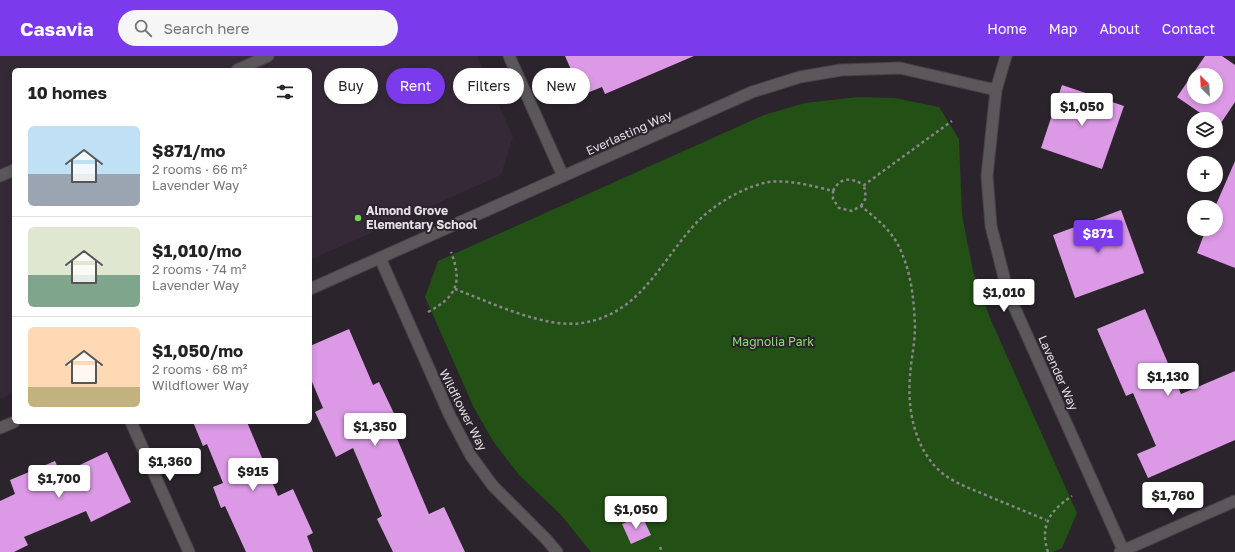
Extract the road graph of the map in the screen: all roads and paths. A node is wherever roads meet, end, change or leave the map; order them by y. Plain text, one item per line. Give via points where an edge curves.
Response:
1 (268, 56) edge
2 (509, 56) edge
3 (1006, 56) edge
4 (241, 68) edge
5 (996, 90) junction
6 (952, 121) dead end
7 (12, 171) edge
8 (0, 176) edge
9 (563, 176) junction
10 (864, 185) junction
11 (833, 191) junction
12 (861, 206) junction
13 (451, 252) dead end
14 (380, 258) junction
15 (312, 288) edge
16 (455, 288) junction
17 (428, 312) dead end
18 (12, 423) edge
19 (132, 424) edge
20 (0, 428) edge
21 (1072, 496) dead end
22 (1235, 500) edge
23 (1046, 520) junction
24 (660, 547) dead end
25 (189, 552) edge
26 (557, 552) edge
27 (662, 552) edge
28 (1048, 552) edge
29 (1122, 552) edge

1 - 4 street
2 - 9 street
3 - 5 street, Lavender Way
5 - 9 street, Everlasting Way via 900,68 841,70 800,77 752,92
5 - 29 street, Lavender Way via 987,176 991,226 1008,293
6 - 10 path
7 - 8 street
9 - 14 street, Everlasting Way
10 - 11 path via 853,179 844,179 837,183
10 - 12 path via 866,198
11 - 12 path via 833,199 839,208 852,211
11 - 16 path via 797,183 765,183 730,196 699,220 628,305 608,317 581,324 549,322
12 - 23 path via 884,225 907,265 912,287 915,329 910,378 917,438 941,472 954,482
13 - 16 path via 457,275
14 - 15 street, Everlasting Way
14 - 26 street, Wildflower Way via 450,416 471,456 493,486
16 - 17 path via 450,297
18 - 20 street
19 - 25 street
21 - 23 path via 1058,506
22 - 29 street
23 - 28 path via 1045,545
24 - 27 path

